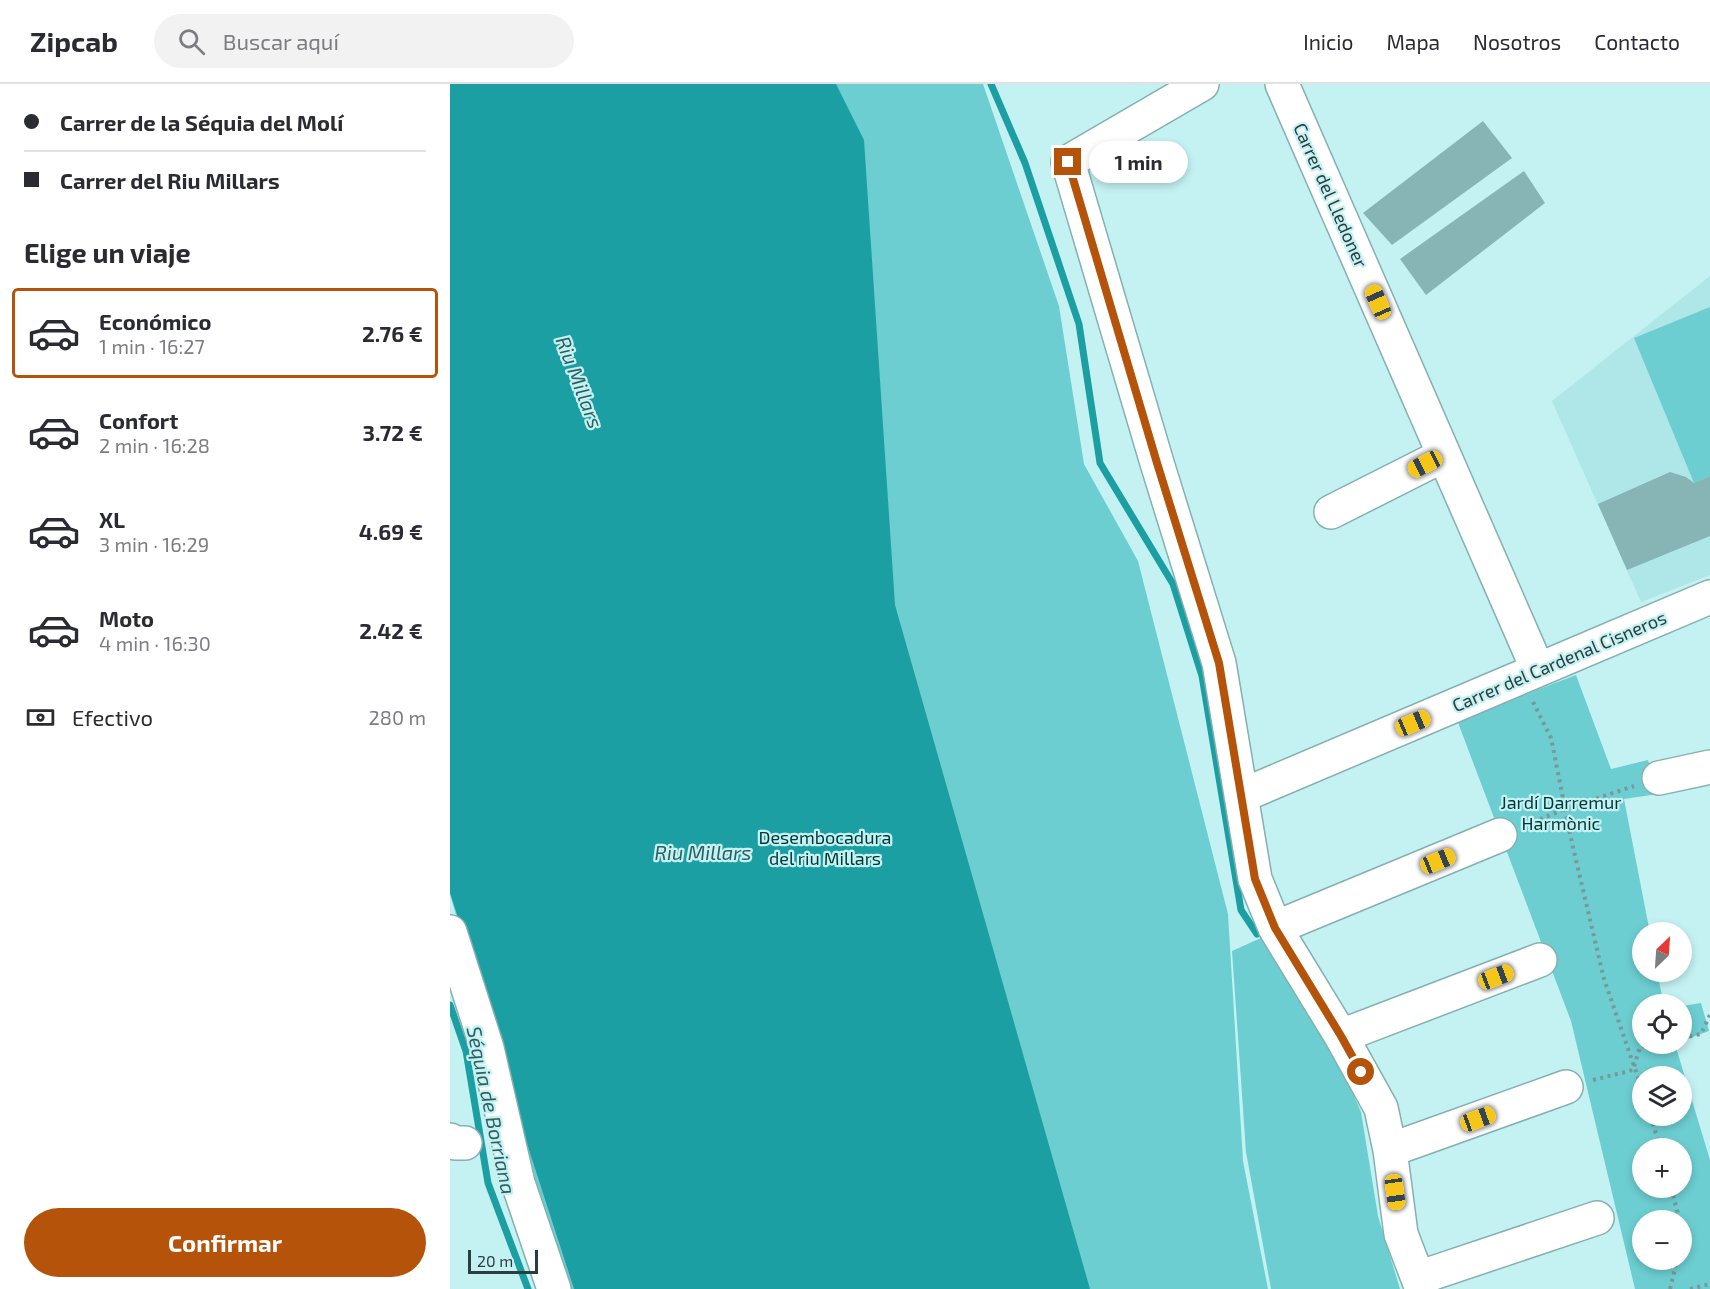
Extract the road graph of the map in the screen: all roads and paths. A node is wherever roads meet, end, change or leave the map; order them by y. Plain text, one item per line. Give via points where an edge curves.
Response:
1 (1202, 84) edge
2 (1282, 84) edge
3 (1444, 455) junction
4 (1330, 512) dead end
5 (1710, 597) edge
6 (1529, 674) junction
7 (1710, 767) edge
8 (1659, 778) joint
9 (1241, 796) junction
10 (1565, 809) junction
11 (1500, 836) joint
12 (1275, 928) junction
13 (450, 932) edge
14 (1540, 960) dead end
15 (1710, 1016) edge
16 (1341, 1036) junction
17 (1692, 1036) edge
18 (1638, 1054) edge
19 (1634, 1066) joint
20 (1632, 1070) edge
21 (1566, 1087) joint
22 (1390, 1150) junction
23 (1597, 1218) dead end
24 (1675, 1270) edge
25 (1420, 1283) edge
26 (1710, 1284) edge
27 (554, 1289) edge
28 (1670, 1289) edge
29 (1690, 1289) edge

1 - 9 street via 1068,162 1219,663
2 - 3 street, Carrer del Lledoner
3 - 4 street
3 - 6 street, Carrer del Lledoner
5 - 6 street, Carrer del Cardenal Cisneros
6 - 9 street, Carrer del Cardenal Cisneros
6 - 10 path via 1551,738
7 - 8 street
8 - 10 path
9 - 12 street via 1255,879
10 - 11 path
10 - 19 path via 1604,979
11 - 12 street
12 - 16 street
13 - 27 street via 487,1047 518,1183
14 - 16 street
15 - 17 path via 1701,1034
16 - 22 street via 1381,1108
18 - 19 path
20 - 21 path
21 - 22 street
22 - 25 street via 1401,1234
23 - 25 street
24 - 28 path
26 - 29 path

